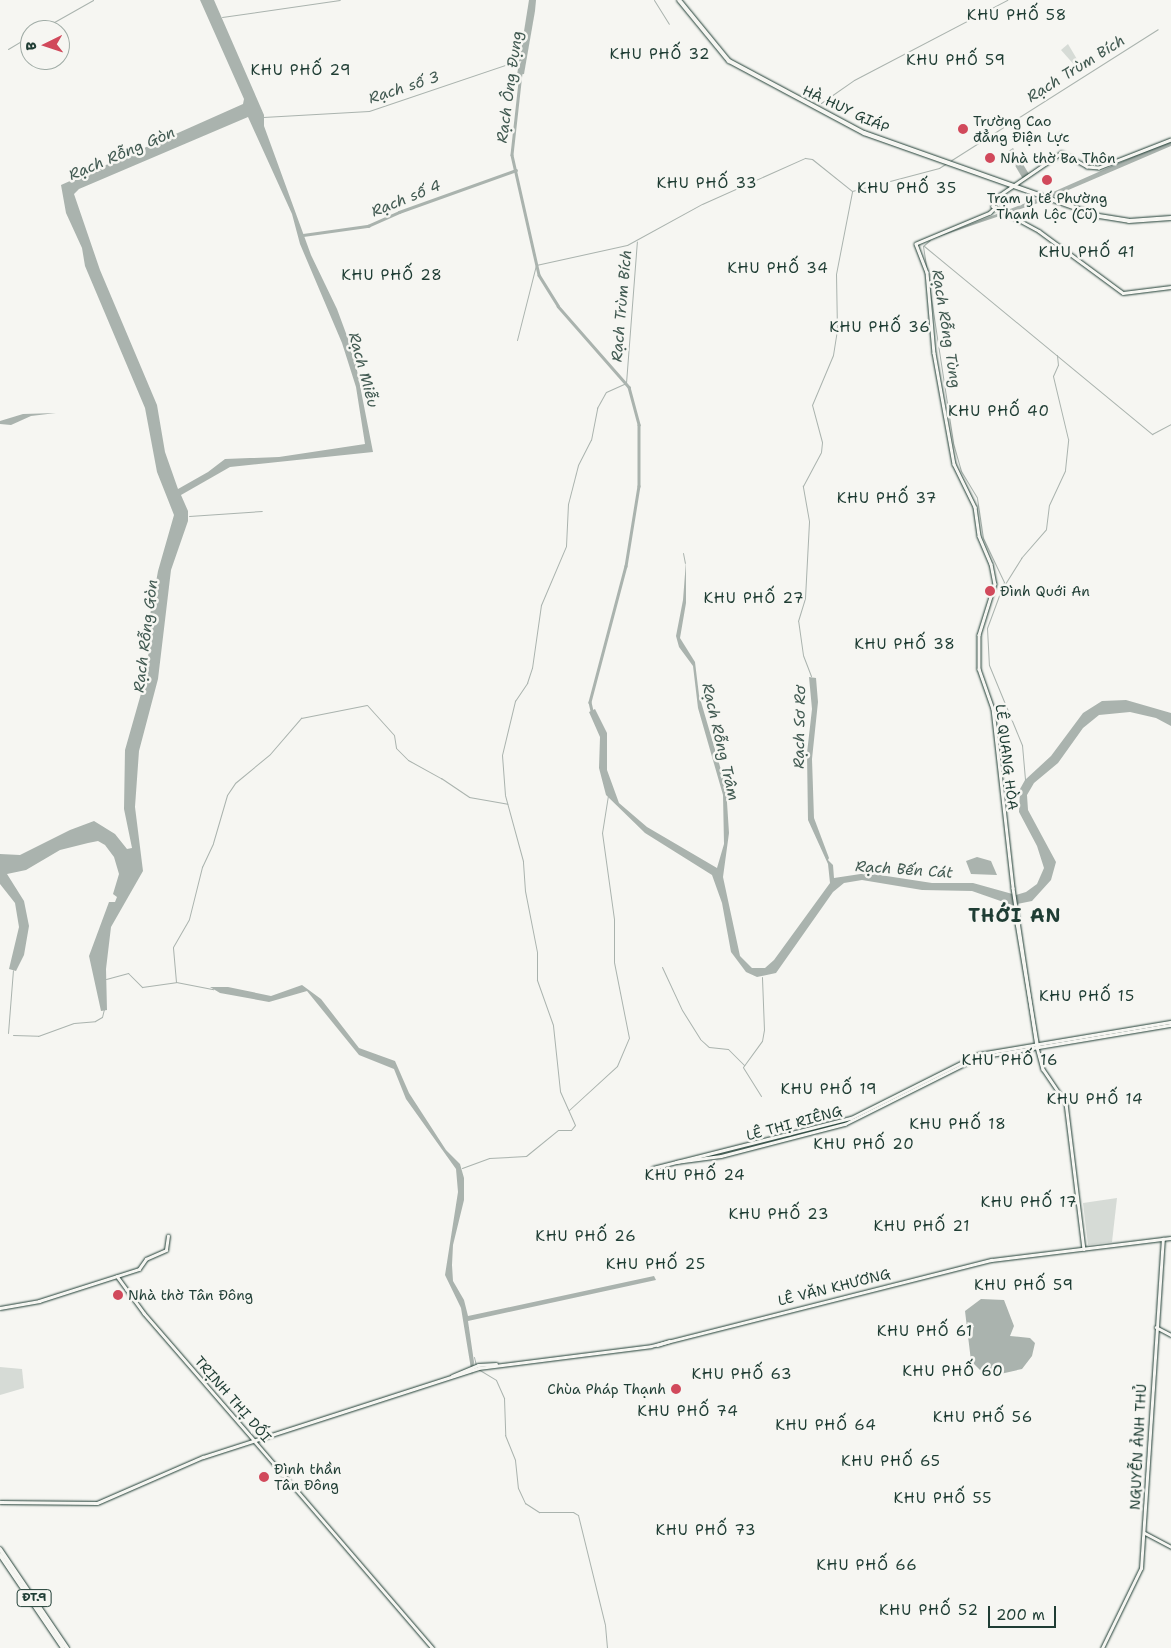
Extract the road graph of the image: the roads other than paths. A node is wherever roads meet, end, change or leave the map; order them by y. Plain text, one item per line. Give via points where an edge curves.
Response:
1 (679, 0) edge
2 (1171, 140) edge
3 (1014, 186) junction
4 (994, 206) junction
5 (1171, 218) edge
6 (1171, 287) edge
7 (1171, 1024) edge
8 (1037, 1045) junction
9 (653, 1168) dead end
10 (168, 1236) dead end
11 (1171, 1238) edge
12 (1163, 1239) junction
13 (1084, 1249) junction
14 (117, 1276) junction
15 (0, 1308) edge
16 (1156, 1327) junction
17 (1171, 1335) edge
18 (255, 1442) junction
19 (0, 1502) edge
20 (1145, 1533) junction
21 (1171, 1547) edge
22 (0, 1549) edge
23 (0, 1555) edge
24 (63, 1648) edge
25 (67, 1648) edge
26 (432, 1648) edge
27 (1102, 1648) edge

1 - 3 main road, HÀ HUY GIÁP via 734,64 864,133
2 - 3 street, LÊ QUANG HÒA via 1099,168 1083,165 1064,152
3 - 4 street, LÊ QUANG HÒA via 998,196
3 - 5 main road, HÀ HUY GIÁP via 1100,216 1127,221
4 - 6 street via 1123,293
4 - 8 street, LÊ QUANG HÒA via 988,214 916,244 927,272 934,352 954,464 974,505 980,539 991,564 995,584 980,626 977,654 982,682 993,709 1017,922
7 - 8 street, LÊ THỊ RIÊNG
8 - 9 street, LÊ THỊ RIÊNG via 973,1056 844,1120
8 - 13 street via 1043,1069 1066,1102
10 - 14 street via 165,1251 146,1259 139,1270
11 - 12 main road, LÊ VĂN KHƯƠNG
12 - 13 main road, LÊ VĂN KHƯƠNG
12 - 16 main road, NGUYỄN ẢNH THỦ
13 - 18 main road, LÊ VĂN KHƯƠNG via 991,1260 669,1342 485,1365
14 - 15 street via 39,1301
14 - 18 street, TRỊNH THỊ DỐI via 144,1313
16 - 17 street
16 - 20 main road, NGUYỄN ẢNH THỦ
18 - 19 main road via 163,1472 97,1503
18 - 26 main road, TRỊNH THỊ DỐI
20 - 21 street
20 - 27 main road, NGUYỄN ẢNH THỦ via 1141,1568
22 - 25 main road, ĐT.9
23 - 24 main road, ĐT.9

